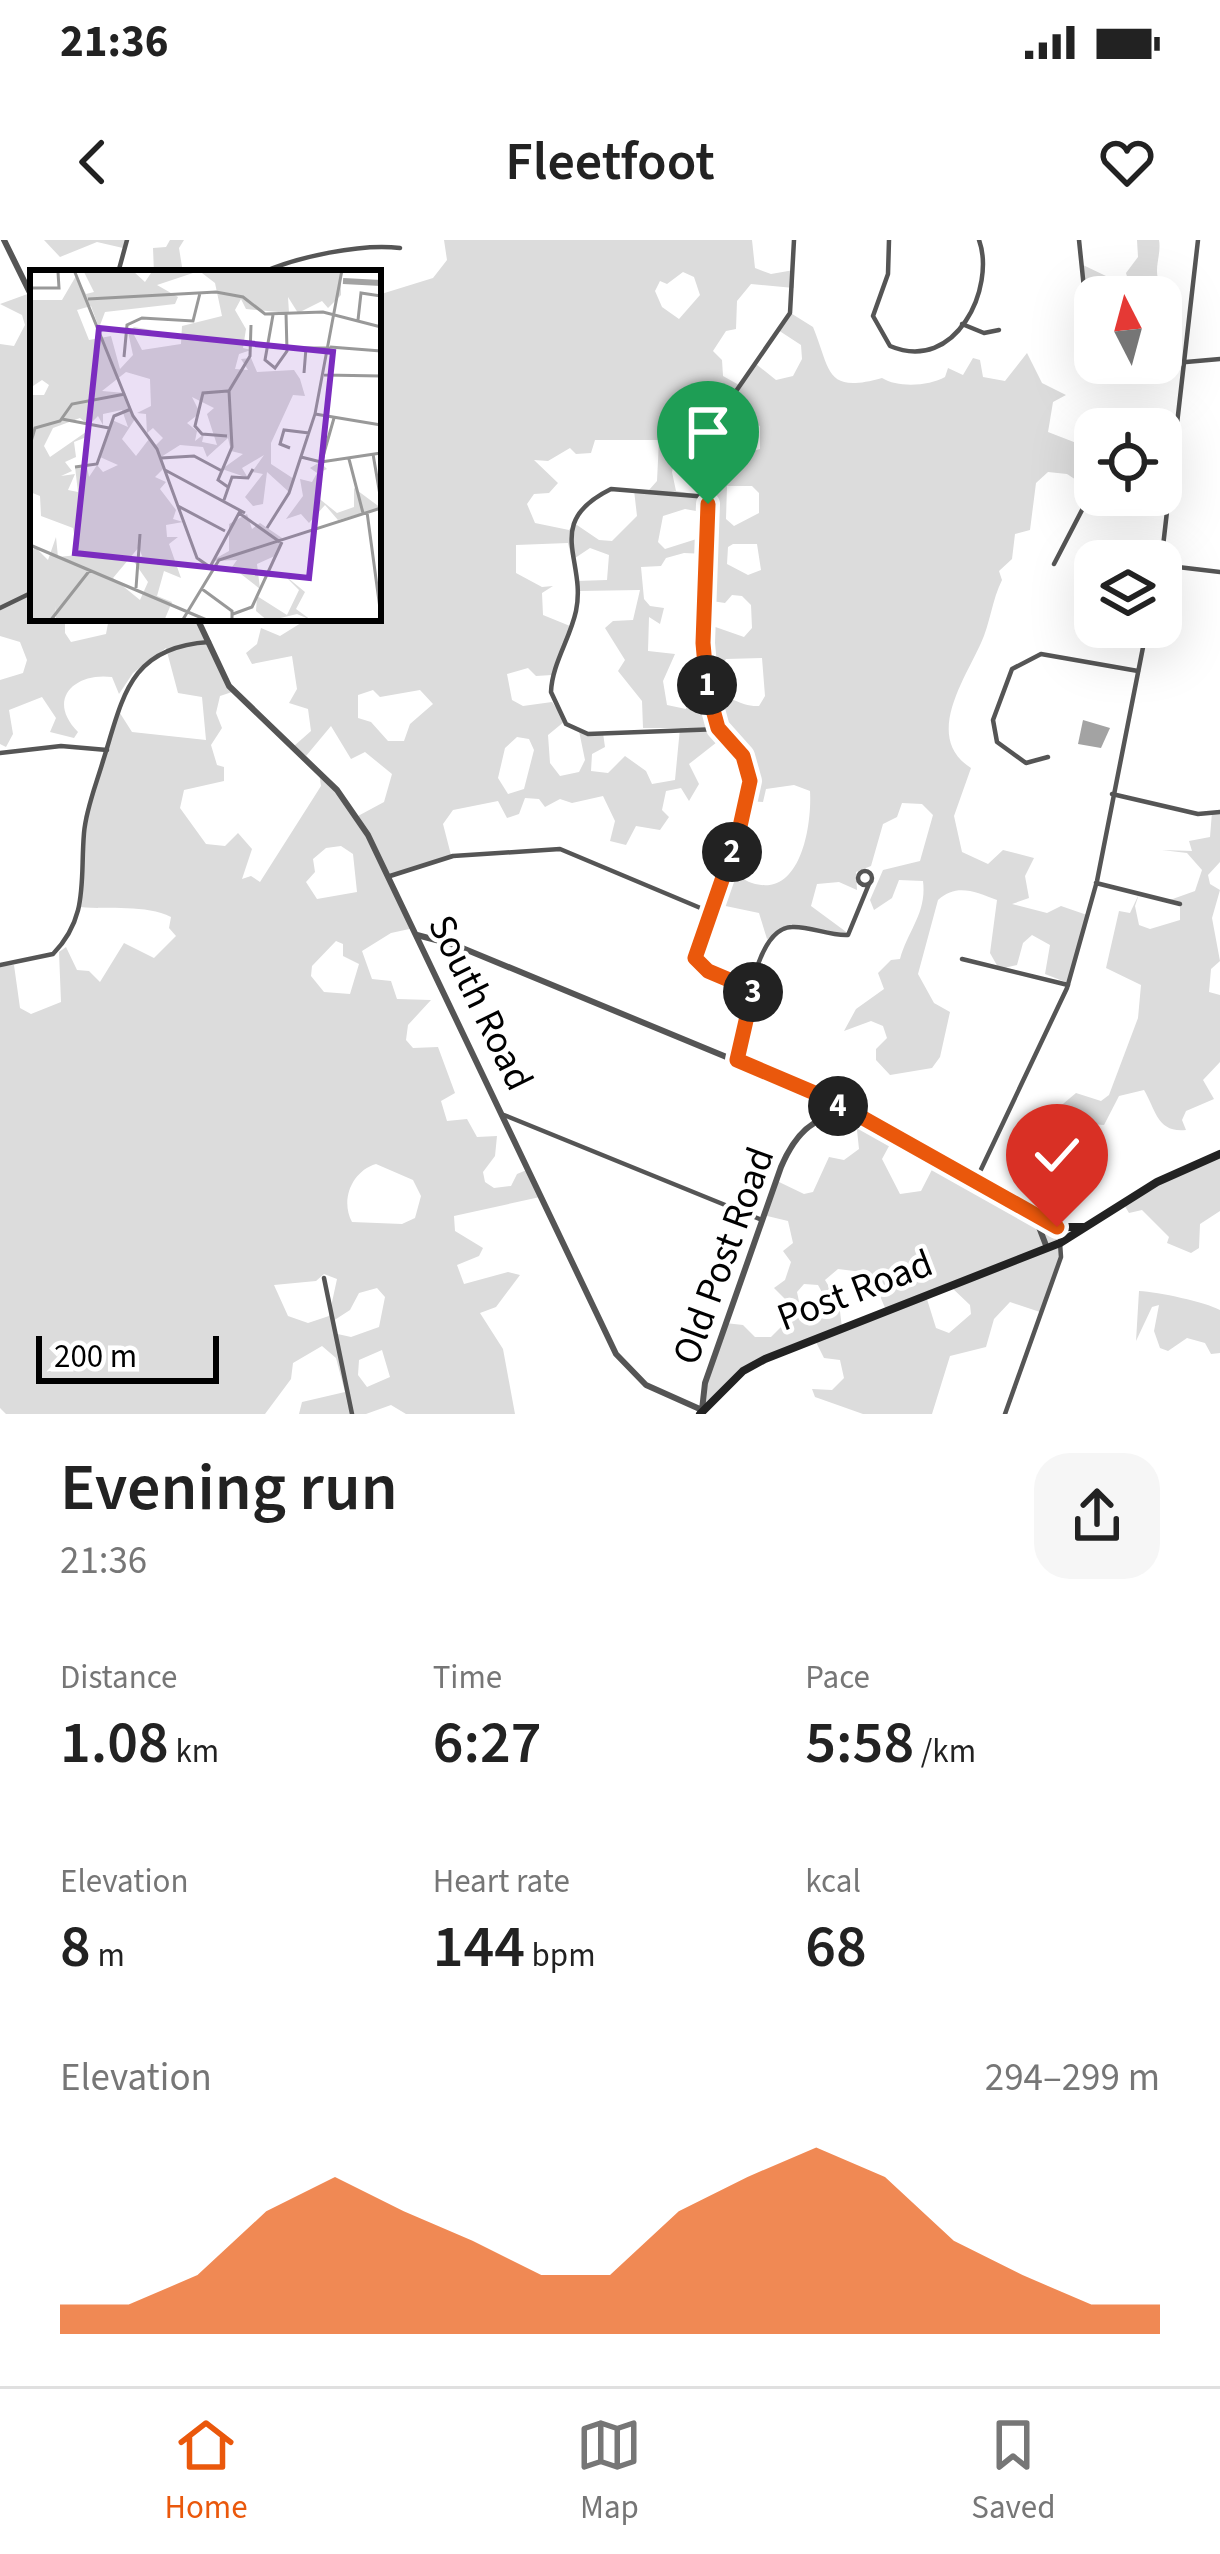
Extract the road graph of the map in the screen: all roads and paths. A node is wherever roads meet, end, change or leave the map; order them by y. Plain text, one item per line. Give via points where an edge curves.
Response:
1 (4, 240) edge
2 (127, 240) edge
3 (328, 240) edge
4 (794, 240) edge
5 (890, 240) edge
6 (979, 240) edge
7 (1079, 240) edge
8 (1198, 240) edge
9 (400, 248) dead end
10 (331, 250) junction
11 (119, 270) edge
12 (270, 270) edge
13 (1082, 276) edge
14 (30, 293) edge
15 (962, 324) junction
16 (1000, 331) dead end
17 (1220, 359) edge
18 (1186, 362) junction
19 (1181, 408) edge
20 (708, 497) junction
21 (1079, 516) edge
22 (1054, 564) dead end
23 (1182, 567) edge
24 (1220, 572) edge
25 (30, 593) edge
26 (0, 608) edge
27 (198, 621) edge
28 (208, 642) junction
29 (1143, 648) edge
30 (1138, 671) junction
31 (720, 729) junction
32 (106, 750) junction
33 (0, 753) edge
34 (1048, 758) dead end
35 (1112, 794) junction
36 (1220, 800) edge
37 (1219, 812) edge
38 (390, 876) junction
39 (1096, 883) junction
40 (869, 884) dead end
41 (1180, 904) dead end
42 (711, 912) junction
43 (417, 935) junction
44 (962, 958) dead end
45 (0, 965) edge
46 (1068, 985) junction
47 (753, 990) junction
48 (737, 1060) junction
49 (504, 1115) junction
50 (851, 1116) junction
51 (1220, 1154) edge
52 (976, 1181) junction
53 (1034, 1214) junction
54 (762, 1220) junction
55 (1090, 1226) junction
56 (1060, 1243) junction
57 (1047, 1247) junction
58 (324, 1278) dead end
59 (701, 1412) edge
60 (352, 1414) edge
61 (1005, 1414) edge

1 - 14 street
2 - 11 street
3 - 10 street
4 - 20 street via 793,302 723,416
5 - 15 street via 873,316 883,338 902,351 928,353 950,344
6 - 15 street via 982,271
7 - 13 street
8 - 18 street
9 - 10 street
10 - 12 street
15 - 16 street
17 - 18 street
18 - 19 street
20 - 31 street via 704,659
20 - 31 street via 611,490 575,520 569,548 577,608 551,692 574,730
21 - 22 street
23 - 24 street
25 - 26 street
27 - 28 street, South Road
28 - 32 street via 171,648 136,673
28 - 38 street, South Road via 230,686 337,790
29 - 30 street
30 - 34 street via 1041,653 1022,659 1004,684 994,731 1015,759
30 - 35 street
31 - 42 street via 743,756 750,781
32 - 33 street
32 - 45 street via 84,829 76,925 53,954
35 - 37 street
35 - 39 street
36 - 37 street
38 - 42 street via 453,856 560,849
38 - 43 street, South Road
39 - 41 street
39 - 46 street
40 - 47 street via 848,935 794,926 769,939
42 - 47 street via 698,964
43 - 48 street
43 - 49 street, South Road
44 - 46 street
46 - 52 street
47 - 48 street
48 - 50 street
49 - 54 street
49 - 59 street, South Road via 616,1354 646,1385
50 - 52 street
50 - 54 street, Old Post Road via 824,1119 796,1138
51 - 55 main road, Post Road via 1157,1182
52 - 53 street
53 - 55 main road via 1066,1229
53 - 57 street
54 - 59 street, Old Post Road
55 - 56 main road, Post Road
56 - 57 main road, Post Road
56 - 61 street
57 - 59 main road, Post Road via 765,1359
58 - 60 street

